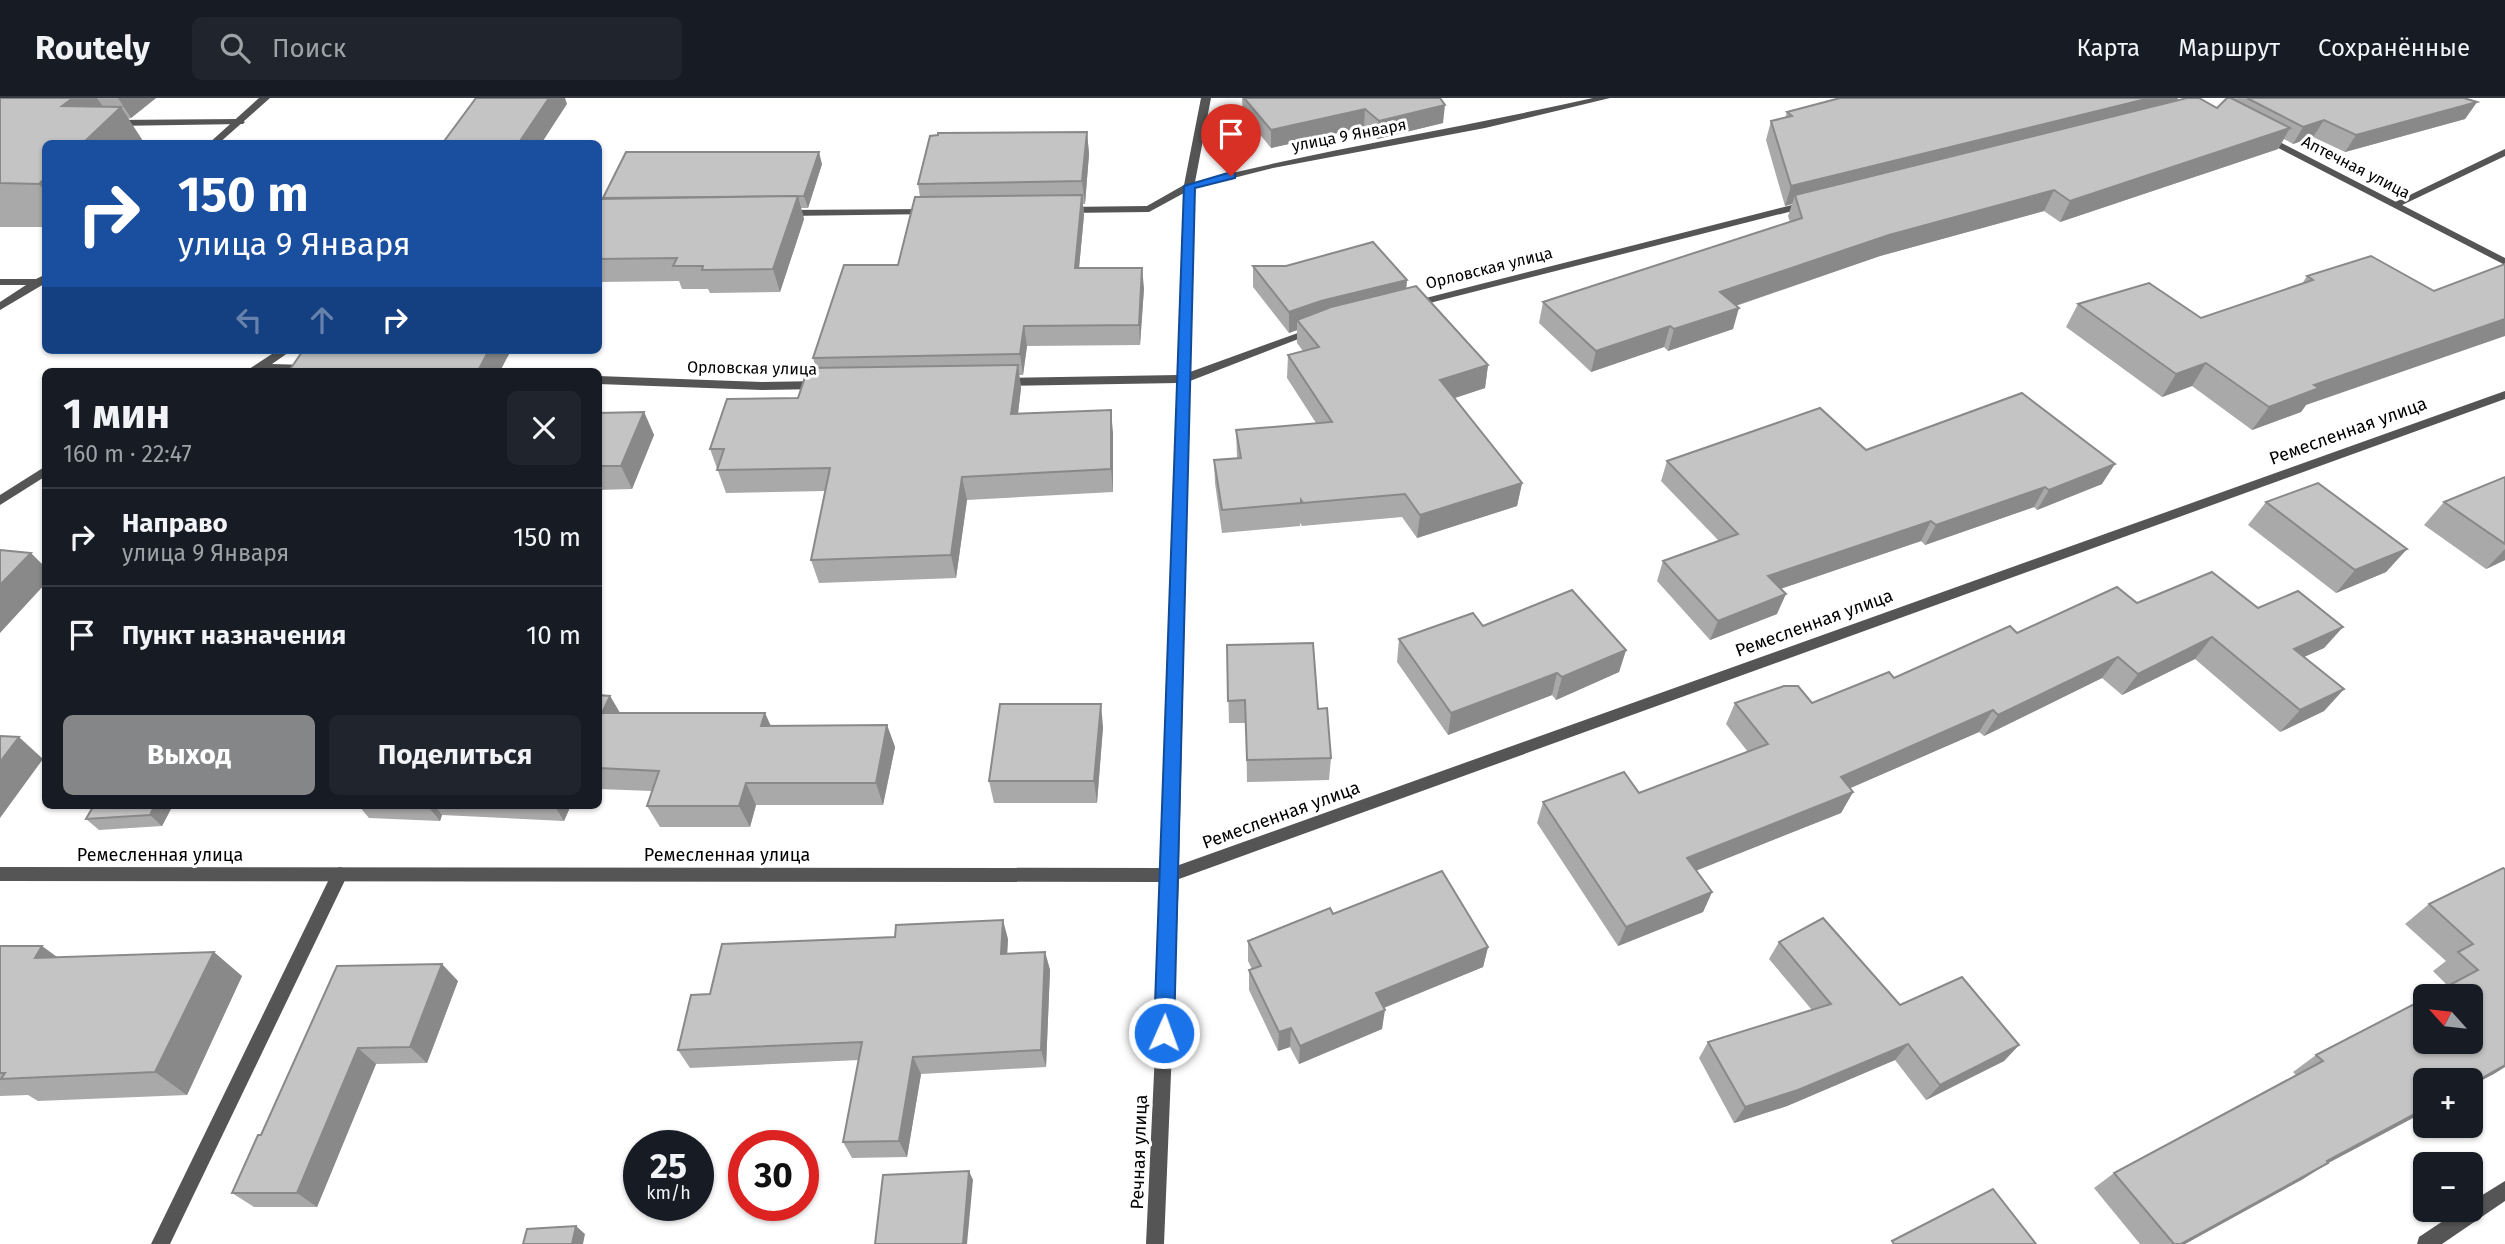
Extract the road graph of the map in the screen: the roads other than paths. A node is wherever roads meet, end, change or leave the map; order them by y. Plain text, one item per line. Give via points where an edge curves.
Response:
1 (265, 98) edge
2 (1206, 98) edge
3 (1605, 98) edge
4 (240, 122) junction
5 (107, 123) edge
6 (2251, 130) edge
7 (217, 140) edge
8 (2505, 152) edge
9 (1189, 186) junction
10 (1824, 200) edge
11 (2394, 205) junction
12 (1052, 210) edge
13 (942, 211) edge
14 (777, 214) edge
15 (2505, 262) edge
16 (42, 279) edge
17 (42, 280) edge
18 (0, 282) edge
19 (0, 307) edge
20 (1393, 309) edge
21 (1325, 326) edge
22 (280, 354) edge
23 (258, 368) edge
24 (1183, 379) junction
25 (602, 380) edge
26 (993, 382) edge
27 (830, 385) edge
28 (2505, 395) edge
29 (42, 473) edge
30 (0, 501) edge
31 (0, 874) edge
32 (340, 874) junction
33 (1171, 875) junction
34 (2505, 1190) edge
35 (160, 1244) edge
36 (1155, 1244) edge
37 (2426, 1244) edge

1 - 4 street
2 - 9 street, Речная улица
3 - 9 street, улица 9 Января
4 - 5 street
4 - 7 street
6 - 11 street, Аптечная улица
8 - 11 street
9 - 12 street, улица 9 Января via 1149,209
9 - 24 street, Речная улица
10 - 20 street, Орловская улица
11 - 15 street, Аптечная улица
13 - 14 street
16 - 18 street
17 - 19 street
21 - 24 street
22 - 23 street
24 - 26 street
24 - 33 street, Речная улица
25 - 27 street, Орловская улица
28 - 33 street, Ремесленная улица
29 - 30 street
31 - 32 street, Ремесленная улица
32 - 33 street, Ремесленная улица
32 - 35 street
33 - 36 street, Речная улица
34 - 37 street

